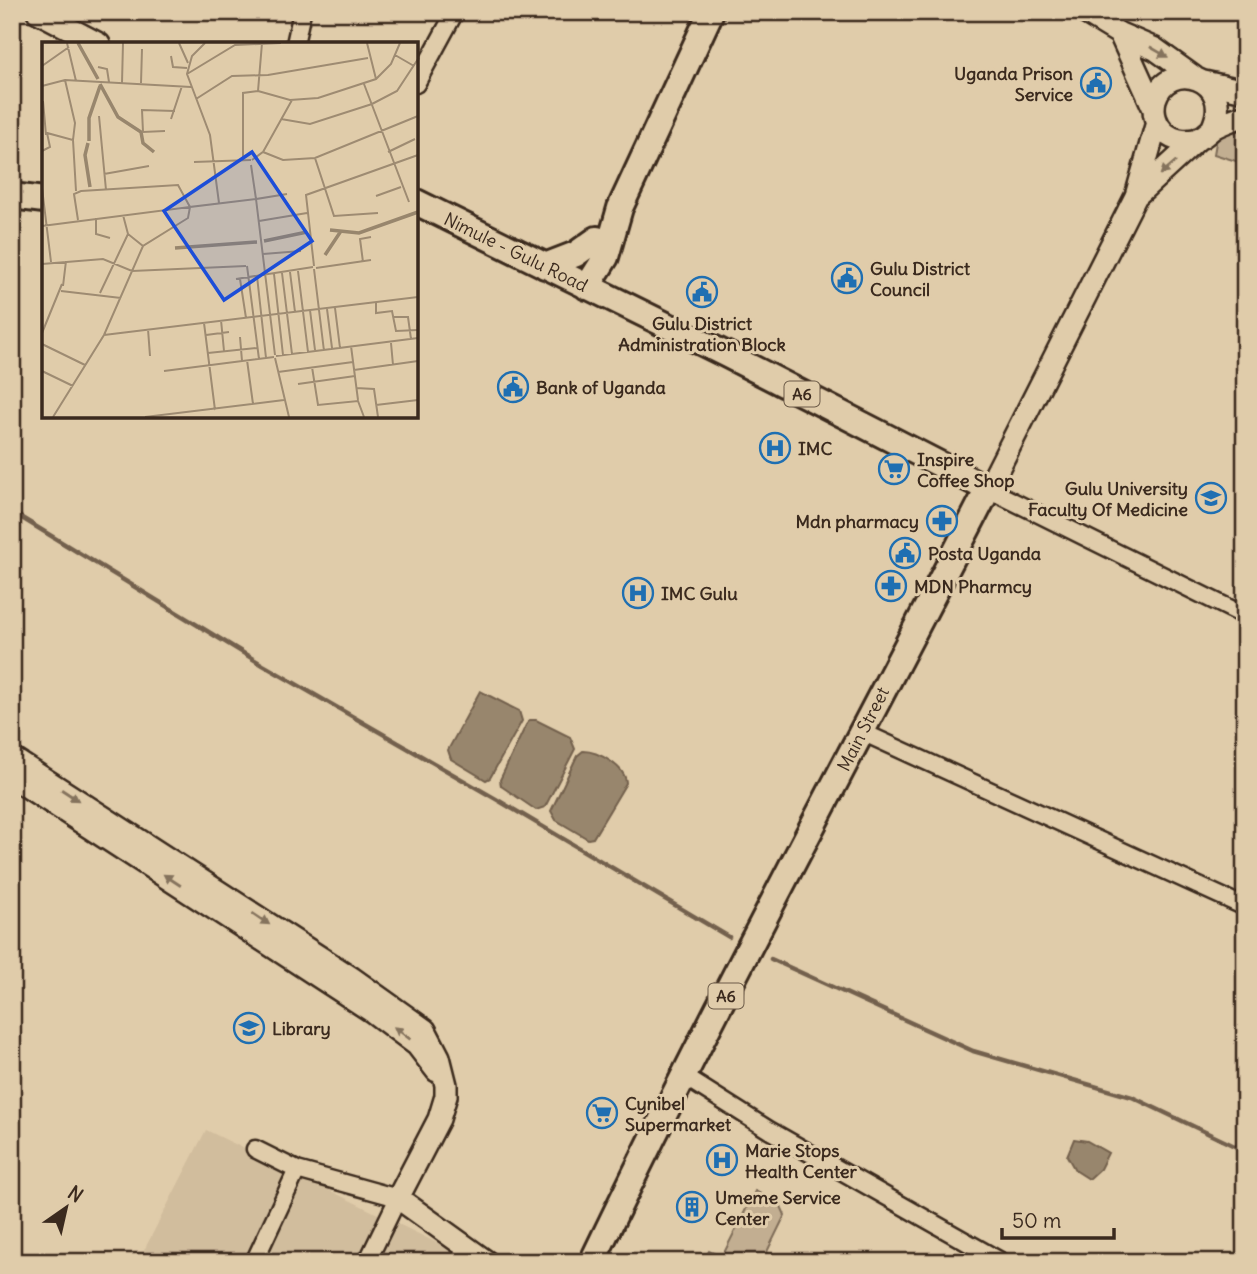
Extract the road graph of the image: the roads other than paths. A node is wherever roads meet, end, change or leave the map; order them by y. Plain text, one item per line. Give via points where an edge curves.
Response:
1 (38, 12) edge
2 (302, 12) edge
3 (455, 12) edge
4 (711, 12) edge
5 (1084, 12) edge
6 (1116, 24) edge
7 (95, 42) edge
8 (295, 42) edge
9 (418, 80) edge
10 (1199, 80) junction
11 (1245, 91) edge
12 (1155, 115) junction
13 (1245, 115) edge
14 (1205, 133) junction
15 (12, 195) edge
16 (1136, 196) junction
17 (42, 200) edge
18 (418, 203) edge
19 (601, 248) junction
20 (545, 266) junction
21 (582, 284) junction
22 (615, 301) junction
23 (988, 489) junction
24 (1245, 616) edge
25 (862, 732) junction
26 (12, 758) edge
27 (12, 777) edge
28 (1245, 907) edge
29 (685, 1077) junction
30 (446, 1084) junction
31 (255, 1149) dead end
32 (297, 1170) junction
33 (398, 1198) junction
34 (486, 1261) edge
35 (254, 1262) edge
36 (368, 1262) edge
37 (592, 1262) edge
38 (1002, 1262) edge

1 - 7 street
2 - 8 street
3 - 9 street
4 - 19 main road
5 - 6 street
6 -> 10 street
6 - 12 street
10 - 11 street
10 - 12 street via 1182,76 1162,87
10 - 14 street via 1214,92 1218,104 1217,117
12 - 14 street via 1170,136 1189,141
12 - 16 street
13 - 14 street
14 -> 16 street
15 - 17 main road
16 - 23 street, Main Street
18 - 20 main road, Nimule - Gulu Road / A6
19 - 20 main road
19 - 21 main road
19 - 22 main road
20 - 21 main road, Nimule - Gulu Road / A6
21 - 22 main road, Nimule - Gulu Road / A6
22 - 23 main road, A6
23 - 24 street
23 - 25 main road, Main Street / A6
25 - 28 street
25 - 29 main road, Main Street / A6
26 -> 30 street via 419,1024 434,1044
30 -> 27 street via 402,1032
29 - 37 main road, Main Street / A6
29 - 38 street
30 - 33 street via 439,1119
31 - 32 street
32 - 33 street
32 - 35 street
33 - 34 street
33 - 36 street

